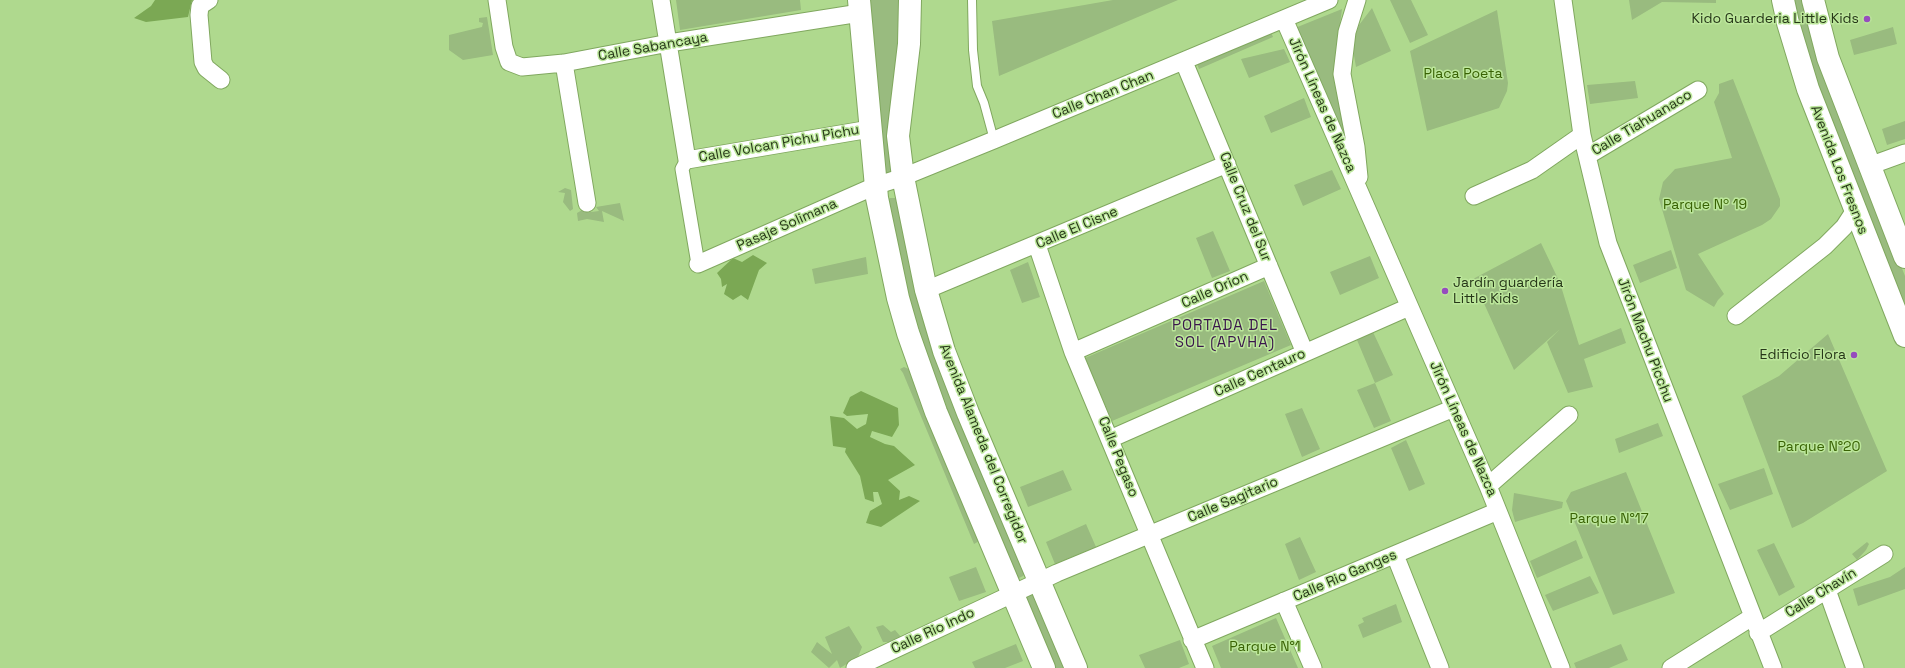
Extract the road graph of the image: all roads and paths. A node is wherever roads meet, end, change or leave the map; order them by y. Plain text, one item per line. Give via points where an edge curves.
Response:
1 (208, 0) edge
2 (497, 0) edge
3 (662, 0) edge
4 (910, 0) edge
5 (972, 0) edge
6 (1330, 0) edge
7 (1356, 0) edge
8 (1563, 0) edge
9 (1783, 0) edge
10 (1813, 0) edge
11 (860, 6) edge
12 (1284, 19) junction
13 (669, 43) junction
14 (1184, 62) junction
15 (564, 63) junction
16 (220, 80) dead end
17 (1698, 90) dead end
18 (870, 129) junction
19 (1582, 135) junction
20 (994, 140) junction
21 (1905, 153) edge
22 (1587, 156) junction
23 (687, 160) junction
24 (1227, 164) junction
25 (1869, 166) junction
26 (903, 177) junction
27 (876, 186) junction
28 (1360, 192) junction
29 (1474, 196) dead end
30 (587, 203) dead end
31 (1855, 210) junction
32 (1037, 245) junction
33 (1905, 257) edge
34 (698, 264) joint
35 (1269, 266) junction
36 (926, 290) junction
37 (1409, 307) junction
38 (1736, 316) dead end
39 (1905, 336) edge
40 (1073, 352) junction
41 (1305, 353) junction
42 (1454, 408) junction
43 (1569, 415) dead end
44 (1110, 439) junction
45 (1488, 486) junction
46 (1498, 511) junction
47 (1149, 536) junction
48 (1884, 554) dead end
49 (1395, 555) junction
50 (1040, 581) junction
51 (1827, 590) junction
52 (1012, 594) junction
53 (1284, 601) junction
54 (1752, 617) junction
55 (1758, 632) junction
56 (1192, 640) junction
57 (855, 668) edge
58 (1044, 668) edge
59 (1076, 668) edge
60 (1204, 668) edge
61 (1313, 668) edge
62 (1440, 668) edge
63 (1561, 668) edge
64 (1671, 668) edge
65 (1773, 668) edge
66 (1855, 668) edge

1 - 16 street via 200,6 199,15 203,62
2 - 15 street, Calle Sabancaya via 504,47 509,62 522,67
3 - 13 street
4 - 26 main road, Avenida Alameda del Corregidor via 909,44 898,136
5 - 20 lane via 977,86
6 - 12 street, Calle Chan Chan
7 - 28 street, Jirón Líneas de Nazca via 1347,32 1342,74 1356,148
8 - 19 street, Jirón Machu Picchu
9 - 31 main road, Avenida Los Fresnos via 1808,89
10 - 25 main road, Avenida Los Fresnos via 1828,58
11 - 13 street, Calle Sabancaya
11 - 18 main road, Avenida Alameda del Corregidor
12 - 14 street, Calle Chan Chan
12 - 28 street, Jirón Líneas de Nazca
13 - 15 street, Calle Sabancaya
13 - 23 street
14 - 20 street, Calle Chan Chan
14 - 24 street, Calle Cruz del Sur
15 - 30 street
17 - 22 street, Calle Tiahuanaco
18 - 23 street, Calle Volcan Pichu Pichu
18 - 27 main road, Avenida Alameda del Corregidor
19 - 22 street, Jirón Machu Picchu
19 - 29 street via 1532,170
20 - 26 street, Calle Chan Chan
21 - 25 street
22 - 54 street, Jirón Machu Picchu via 1608,242
23 - 34 street via 682,169
24 - 32 street, Calle El Cisne
24 - 35 street, Calle Cruz del Sur
25 - 33 main road, Avenida Los Fresnos
26 - 27 street, Calle Chan Chan
26 - 36 main road, Avenida Alameda del Corregidor
27 - 34 street, Pasaje Solimana
27 - 52 main road, Avenida Alameda del Corregidor via 898,298 922,377
28 - 37 street, Jirón Líneas de Nazca
31 - 38 street via 1844,227 1825,246
31 - 39 main road, Avenida Los Fresnos
32 - 36 street, Calle El Cisne
32 - 40 street, Calle Pegaso
35 - 40 street, Calle Orion
35 - 41 street, Calle Cruz del Sur
36 - 50 main road, Avenida Alameda del Corregidor via 944,351 968,413
37 - 41 street, Calle Centauro
37 - 42 street, Jirón Líneas de Nazca
40 - 44 street, Calle Pegaso
41 - 44 street, Calle Centauro
42 - 45 street, Jirón Líneas de Nazca
42 - 47 street, Calle Sagitario
43 - 45 street
44 - 47 street, Calle Pegaso
45 - 46 street, Jirón Líneas de Nazca
46 - 49 street, Calle Rio Ganges
46 - 63 street, Jirón Líneas de Nazca
47 - 50 street, Calle Sagitario
47 - 56 street, Calle Pegaso
48 - 51 street, Calle Chavín
49 - 53 street, Calle Rio Ganges
49 - 62 street
50 - 52 street, Calle Sagitario
50 - 59 main road, Avenida Alameda del Corregidor
51 - 55 street, Calle Chavín
51 - 66 street
52 - 57 street, Calle Rio Indo
52 - 58 main road, Avenida Alameda del Corregidor
53 - 56 street, Calle Rio Ganges
53 - 61 street
54 - 55 street, Jirón Machu Picchu
54 - 64 street
55 - 65 street, Jirón Machu Picchu
56 - 60 street, Calle Pegaso

